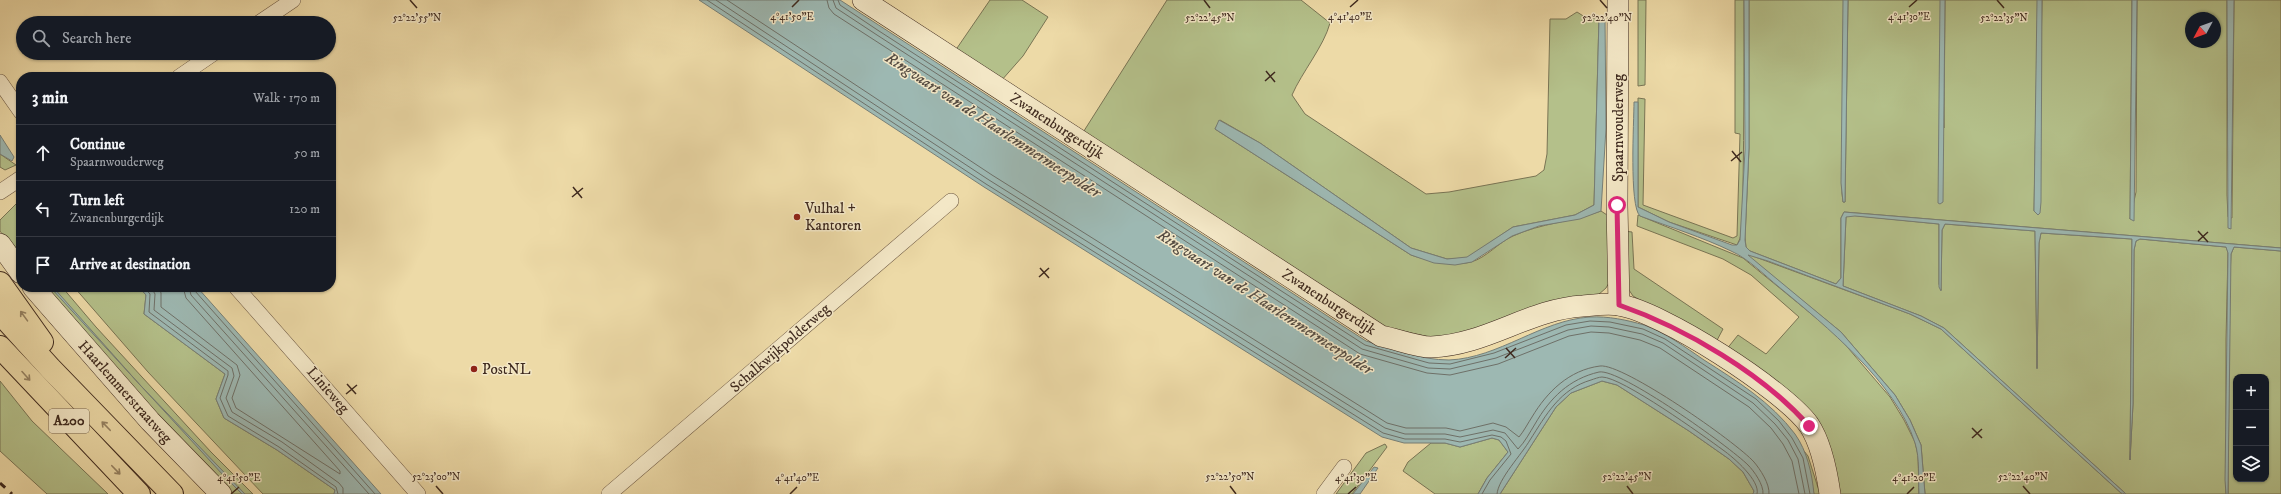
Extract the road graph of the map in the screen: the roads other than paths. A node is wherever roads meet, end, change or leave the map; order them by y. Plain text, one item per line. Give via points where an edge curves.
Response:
1 (292, 0) edge
2 (863, 0) edge
3 (1618, 0) edge
4 (268, 16) edge
5 (204, 60) edge
6 (186, 72) edge
7 (0, 82) edge
8 (16, 105) edge
9 (16, 181) edge
10 (0, 192) edge
11 (951, 201) dead end
12 (0, 244) edge
13 (16, 266) edge
14 (0, 283) edge
15 (37, 292) edge
16 (240, 292) edge
17 (1619, 305) junction
18 (0, 313) edge
19 (0, 346) edge
20 (86, 406) junction
21 (1344, 467) dead end
22 (139, 494) edge
23 (172, 494) edge
24 (221, 494) edge
25 (418, 494) edge
26 (609, 494) edge
27 (1324, 494) edge
28 (1830, 494) edge

1 - 4 street
2 - 17 street, Zwanenburgerdijk via 1381,336 1430,347 1460,344 1489,336 1537,315 1581,306
3 - 17 street, Spaarnwouderweg
5 - 6 street
7 - 8 street
9 - 10 street
11 - 26 street, Schalkwijkpolderweg
12 - 13 street
20 -> 14 highway, A200
15 - 24 street, Haarlemmerstraatweg via 145,415
16 - 25 street, Linieweg
17 - 28 street, Zwanenburgerdijk via 1655,318 1687,335 1768,386 1792,407 1809,426 1826,466
18 - 20 highway, A200
19 -> 22 highway, A200
23 -> 20 highway, A200
21 - 27 street

